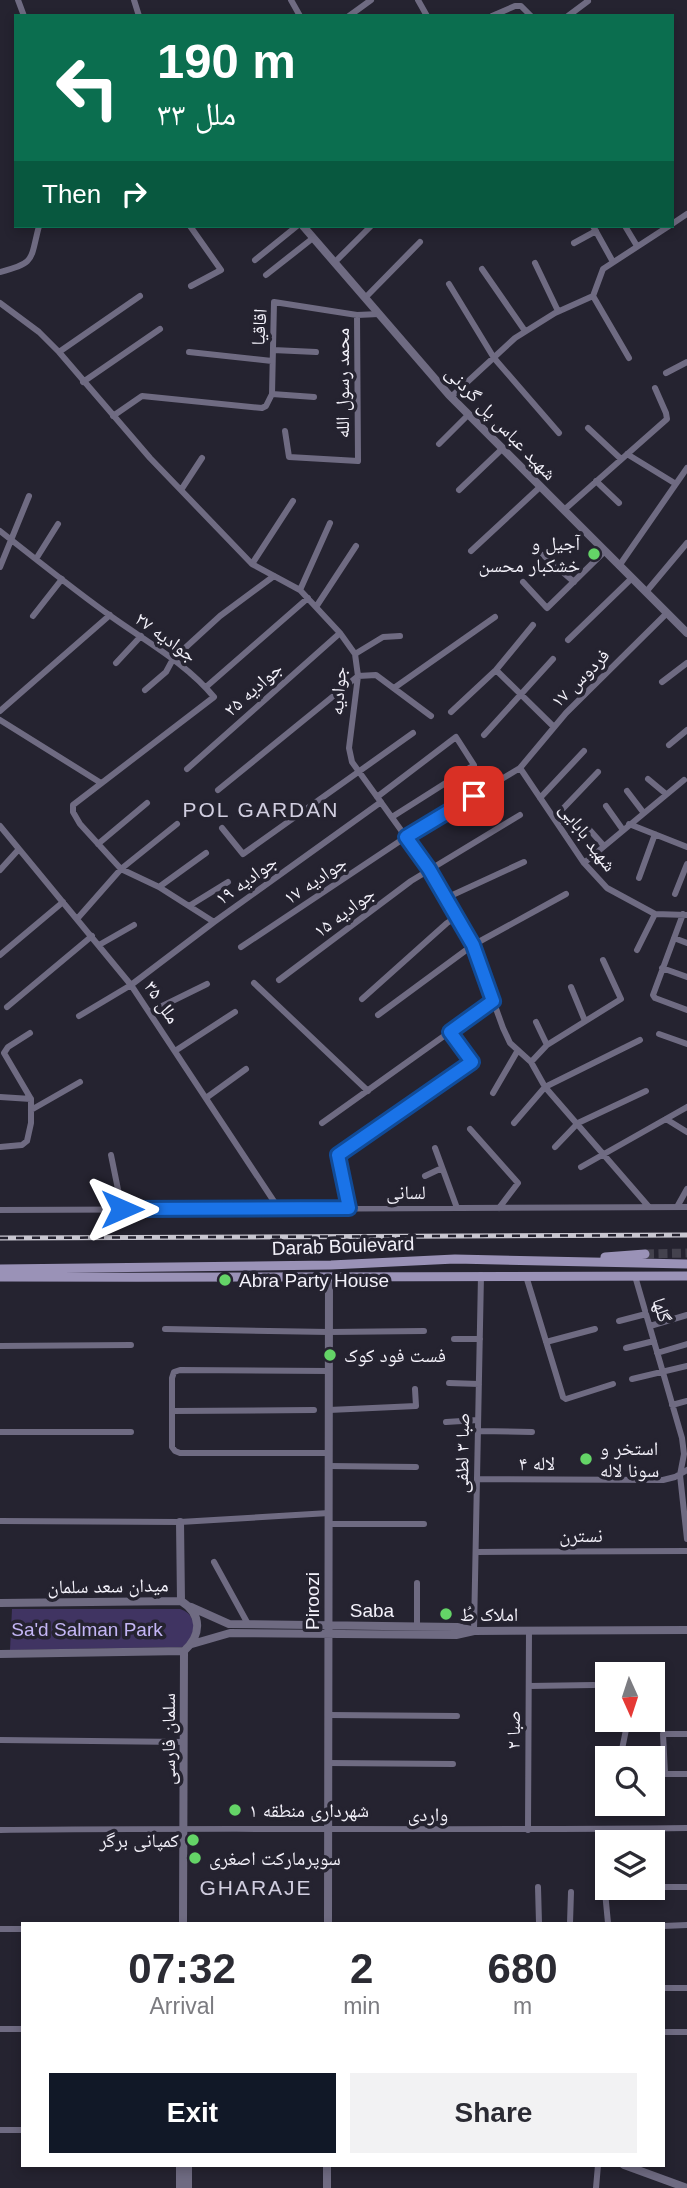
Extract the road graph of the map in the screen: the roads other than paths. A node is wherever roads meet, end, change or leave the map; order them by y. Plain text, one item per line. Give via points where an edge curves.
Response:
1 (371, 0) edge
2 (588, 1) edge
3 (352, 14) edge
4 (497, 14) edge
5 (529, 14) edge
6 (571, 14) edge
7 (38, 228) edge
8 (191, 228) edge
9 (297, 228) edge
10 (302, 228) edge
11 (369, 228) edge
12 (594, 228) edge
13 (626, 228) edge
14 (664, 228) edge
15 (313, 238) junction
16 (420, 242) dead end
17 (574, 243) dead end
18 (637, 246) junction
19 (255, 260) dead end
20 (613, 262) junction
21 (334, 263) junction
22 (535, 263) dead end
23 (482, 269) dead end
24 (0, 272) edge
25 (266, 275) dead end
26 (449, 284) dead end
27 (191, 286) dead end
28 (140, 296) dead end
29 (593, 296) junction
30 (365, 298) junction
31 (0, 303) edge
32 (558, 311) junction
33 (379, 314) junction
34 (357, 315) junction
35 (160, 328) dead end
36 (525, 331) junction
37 (273, 350) junction
38 (59, 352) junction
39 (189, 352) dead end
40 (316, 352) dead end
41 (494, 358) junction
42 (629, 358) dead end
43 (272, 361) junction
44 (687, 362) edge
45 (666, 373) dead end
46 (83, 382) junction
47 (654, 388) dead end
48 (272, 394) junction
49 (314, 397) dead end
50 (451, 397) junction
51 (468, 415) junction
52 (113, 416) junction
53 (588, 428) dead end
54 (285, 430) dead end
55 (559, 433) dead end
56 (439, 444) dead end
57 (502, 449) junction
58 (624, 457) junction
59 (202, 458) dead end
60 (685, 470) edge
61 (596, 481) junction
62 (676, 484) junction
63 (540, 487) junction
64 (181, 490) junction
65 (459, 490) dead end
66 (29, 496) dead end
67 (293, 501) dead end
68 (619, 503) dead end
69 (564, 510) junction
70 (330, 523) dead end
71 (58, 524) dead end
72 (0, 531) edge
73 (12, 540) junction
74 (687, 543) edge
75 (356, 546) dead end
76 (471, 551) dead end
77 (605, 551) junction
78 (543, 555) dead end
79 (36, 559) junction
80 (252, 564) junction
81 (0, 566) edge
82 (619, 566) junction
83 (274, 576) junction
84 (632, 578) junction
85 (62, 579) junction
86 (523, 582) dead end
87 (574, 582) junction
88 (300, 590) junction
89 (646, 592) junction
90 (308, 598) junction
91 (316, 607) junction
92 (667, 613) junction
93 (110, 615) junction
94 (33, 616) dead end
95 (495, 617) dead end
96 (533, 625) dead end
97 (340, 633) junction
98 (687, 634) edge
99 (141, 636) junction
100 (400, 636) dead end
101 (568, 640) dead end
102 (355, 654) junction
103 (173, 659) junction
104 (553, 659) dead end
105 (116, 663) dead end
106 (687, 663) edge
107 (496, 670) junction
108 (358, 676) junction
109 (662, 682) dead end
110 (206, 687) junction
111 (394, 688) junction
112 (145, 690) dead end
113 (522, 695) junction
114 (0, 711) edge
115 (451, 712) dead end
116 (431, 716) dead end
117 (0, 720) edge
118 (554, 727) junction
119 (687, 730) edge
120 (413, 733) dead end
121 (484, 735) dead end
122 (669, 745) dead end
123 (584, 751) dead end
124 (520, 768) junction
125 (187, 769) dead end
126 (359, 771) junction
127 (598, 772) dead end
128 (648, 779) dead end
129 (684, 780) dead end
130 (101, 783) junction
131 (218, 790) dead end
132 (627, 791) dead end
133 (666, 794) junction
134 (540, 798) junction
135 (379, 799) junction
136 (147, 803) dead end
137 (606, 806) dead end
138 (643, 812) junction
139 (520, 815) dead end
140 (392, 817) junction
141 (554, 818) junction
142 (177, 824) dead end
143 (629, 824) junction
144 (0, 827) edge
145 (587, 827) dead end
146 (222, 828) dead end
147 (623, 830) junction
148 (655, 834) junction
149 (406, 837) junction
150 (98, 844) junction
151 (604, 846) junction
152 (687, 847) edge
153 (19, 849) junction
154 (206, 853) dead end
155 (524, 862) dead end
156 (584, 863) junction
157 (687, 864) edge
158 (121, 869) junction
159 (429, 869) junction
160 (0, 870) edge
161 (639, 878) dead end
162 (228, 882) dead end
163 (159, 887) junction
164 (566, 894) dead end
165 (675, 894) dead end
166 (446, 898) junction
167 (63, 902) junction
168 (189, 906) junction
169 (656, 914) junction
170 (685, 915) edge
171 (457, 917) junction
172 (77, 919) junction
173 (214, 922) junction
174 (134, 925) dead end
175 (92, 936) junction
176 (674, 938) junction
177 (687, 943) edge
178 (99, 945) junction
179 (473, 945) junction
180 (241, 947) dead end
181 (637, 950) dead end
182 (0, 955) edge
183 (603, 960) dead end
184 (662, 968) junction
185 (687, 977) edge
186 (279, 980) dead end
187 (254, 983) dead end
188 (207, 984) dead end
189 (131, 985) junction
190 (571, 987) dead end
191 (362, 999) dead end
192 (493, 1001) junction
193 (8, 1007) dead end
194 (687, 1010) edge
195 (150, 1012) junction
196 (235, 1012) dead end
197 (378, 1015) dead end
198 (79, 1016) dead end
199 (585, 1021) junction
200 (536, 1022) dead end
201 (450, 1032) junction
202 (30, 1033) dead end
203 (659, 1034) dead end
204 (640, 1040) dead end
205 (687, 1044) edge
206 (547, 1045) junction
207 (175, 1051) junction
208 (518, 1051) junction
209 (531, 1062) junction
210 (246, 1069) dead end
211 (80, 1082) dead end
212 (545, 1087) junction
213 (368, 1091) junction
214 (646, 1091) dead end
215 (493, 1093) dead end
216 (0, 1097) edge
217 (206, 1098) junction
218 (31, 1099) junction
219 (687, 1107) edge
220 (31, 1110) junction
221 (666, 1119) junction
222 (322, 1123) dead end
223 (514, 1123) dead end
224 (578, 1124) junction
225 (470, 1129) dead end
226 (687, 1132) edge
227 (0, 1147) edge
228 (555, 1147) dead end
229 (435, 1148) dead end
230 (111, 1155) dead end
231 (604, 1155) junction
232 (581, 1167) dead end
233 (442, 1168) junction
234 (425, 1176) dead end
235 (687, 1189) edge
236 (649, 1207) junction
237 (677, 1207) junction
238 (687, 1207) edge
239 (349, 1208) junction
240 (457, 1208) junction
241 (499, 1208) junction
242 (122, 1209) junction
243 (279, 1209) junction
244 (0, 1210) edge
245 (645, 1254) tunnel mouth
246 (463, 1259) junction
247 (503, 1260) junction
248 (572, 1262) junction
249 (687, 1264) edge
250 (0, 1269) edge
251 (464, 1275) junction
252 (481, 1275) junction
253 (502, 1275) junction
254 (526, 1276) junction
255 (635, 1276) junction
256 (687, 1276) edge
257 (0, 1277) edge
258 (330, 1278) junction
259 (646, 1314) junction
260 (687, 1315) edge
261 (619, 1321) dead end
262 (650, 1326) junction
263 (165, 1329) dead end
264 (595, 1329) dead end
265 (424, 1331) dead end
266 (329, 1332) junction
267 (454, 1339) dead end
268 (480, 1339) junction
269 (654, 1341) junction
270 (546, 1342) junction
271 (687, 1344) edge
272 (131, 1345) dead end
273 (0, 1346) edge
274 (626, 1348) dead end
275 (657, 1353) junction
276 (687, 1366) edge
277 (329, 1371) junction
278 (663, 1372) junction
279 (632, 1380) dead end
280 (449, 1383) dead end
281 (479, 1384) junction
282 (613, 1384) dead end
283 (415, 1389) dead end
284 (687, 1401) edge
285 (672, 1405) junction
286 (314, 1410) dead end
287 (329, 1410) junction
288 (172, 1411) junction
289 (478, 1420) junction
290 (446, 1422) dead end
291 (478, 1431) junction
292 (0, 1432) edge
293 (131, 1432) dead end
294 (532, 1432) dead end
295 (329, 1453) junction
296 (329, 1466) junction
297 (416, 1467) dead end
298 (687, 1470) edge
299 (680, 1475) junction
300 (477, 1479) junction
301 (329, 1513) junction
302 (686, 1520) edge
303 (0, 1521) edge
304 (180, 1522) junction
305 (329, 1524) junction
306 (424, 1524) dead end
307 (687, 1539) edge
308 (687, 1550) edge
309 (475, 1552) junction
310 (214, 1562) dead end
311 (417, 1583) dead end
312 (181, 1601) junction
313 (0, 1603) edge
314 (190, 1606) junction
315 (248, 1624) junction
316 (417, 1626) junction
317 (328, 1630) junction
318 (529, 1630) junction
319 (687, 1630) edge
320 (474, 1631) junction
321 (192, 1644) junction
322 (184, 1651) junction
323 (0, 1654) edge
324 (594, 1685) dead end
325 (529, 1686) junction
326 (328, 1715) junction
327 (457, 1716) dead end
328 (687, 1734) edge
329 (0, 1740) edge
330 (184, 1742) junction
331 (663, 1746) edge
332 (328, 1763) junction
333 (453, 1764) dead end
334 (665, 1774) edge
335 (687, 1774) edge
336 (183, 1828) junction
337 (687, 1828) edge
338 (599, 1829) joint
339 (0, 1830) edge
340 (328, 1830) junction
341 (528, 1830) junction
342 (538, 1887) dead end
343 (665, 1887) edge
344 (687, 1887) edge
345 (571, 1892) dead end
346 (607, 1900) edge
347 (183, 1922) edge
348 (328, 1922) edge
349 (540, 1922) edge
350 (570, 1922) edge
351 (608, 1922) edge
352 (687, 1925) edge
353 (665, 1926) edge
354 (0, 1929) edge
355 (21, 1929) edge
356 (665, 1987) edge
357 (687, 1988) edge
358 (0, 2029) edge
359 (21, 2029) edge
360 (665, 2032) edge
361 (687, 2032) edge
362 (0, 2130) edge
363 (21, 2130) edge
364 (180, 2167) edge
365 (188, 2167) edge
366 (327, 2167) edge
367 (598, 2167) edge
368 (629, 2167) edge
369 (683, 2187) edge
370 (180, 2188) edge
371 (188, 2188) edge
372 (327, 2188) edge
373 (596, 2188) edge

1 - 3 street
2 - 6 street
4 - 5 street via 521,6
7 - 24 street via 28,262
8 - 27 street via 221,270
9 - 19 street
10 - 15 street, شهید عباس پل گردنی
11 - 21 street
12 - 17 street
12 - 20 street
13 - 18 street
14 - 18 street
15 - 21 street, شهید عباس پل گردنی
15 - 25 street
16 - 30 street
18 - 20 street
20 - 29 street via 603,270
21 - 30 street, شهید عباس پل گردنی
22 - 32 street
23 - 36 street
26 - 41 street
28 - 38 street
29 - 32 street
29 - 42 street
30 - 33 street, شهید عباس پل گردنی
31 - 38 street, جوادیه
32 - 36 street
33 - 34 street, محمد رسول الله
33 - 50 street, شهید عباس پل گردنی
34 - 37 street, اقاقیا via 274,302
34 - 54 street, محمد رسول الله via 358,461 289,457
35 - 46 street
36 - 41 street
37 - 40 street
37 - 43 street, اقاقیا
38 - 46 street, جوادیه
39 - 43 street
41 - 50 street
41 - 55 street
43 - 48 street, اقاقیا
44 - 45 street
46 - 52 street, جوادیه
47 - 58 street via 667,419
48 - 49 street
48 - 52 street via 262,408 142,396
50 - 51 street, شهید عباس پل گردنی
51 - 56 street
51 - 57 street, شهید عباس پل گردنی
52 - 64 street, جوادیه
53 - 58 street
57 - 63 street, شهید عباس پل گردنی
57 - 65 street
58 - 61 street
58 - 62 street
59 - 64 street
60 - 62 street
61 - 68 street
61 - 69 street
62 - 82 street
63 - 69 street, شهید عباس پل گردنی
63 - 76 street
64 - 80 street, جوادیه
66 - 73 street
67 - 80 street
69 - 77 street, شهید عباس پل گردنی
70 - 88 street
71 - 79 street
72 - 73 street, جوادیه ۲۷
73 - 79 street, جوادیه ۲۷
73 - 81 street
74 - 89 street
75 - 91 street
77 - 82 street, شهید عباس پل گردنی
77 - 87 street
78 - 87 street
79 - 85 street, جوادیه ۲۷
80 - 83 street, جوادیه
82 - 84 street, شهید عباس پل گردنی
83 - 88 street, جوادیه
83 - 103 street
84 - 89 street, شهید عباس پل گردنی
84 - 101 street
85 - 93 street, جوادیه ۲۷
85 - 94 street
86 - 87 street via 547,608
88 - 90 street, جوادیه
89 - 92 street, شهید عباس پل گردنی
90 - 91 street, جوادیه
90 - 110 street, جوادیه ۲۷
91 - 97 street, جوادیه
92 - 98 street, شهید عباس پل گردنی
92 - 118 street, فردوس ۱۷
93 - 99 street, جوادیه ۲۷
93 - 114 street
95 - 111 street
96 - 107 street
97 - 102 street, جوادیه
97 - 125 street, جوادیه ۲۵
99 - 103 street, جوادیه ۲۷
99 - 105 street
100 - 102 street via 383,637
102 - 108 street, جوادیه
103 - 110 street, جوادیه ۲۷
103 - 112 street via 166,672
104 - 113 street
106 - 109 street
107 - 113 street
107 - 115 street
108 - 111 street via 376,675
108 - 126 street, جوادیه via 349,748
108 - 131 street
110 - 130 street via 213,700
111 - 116 street
113 - 118 street
113 - 121 street
117 - 130 street
118 - 124 street, فردوس ۱۷
119 - 122 street
120 - 126 street
123 - 134 street
124 - 134 street, شهید بابایی
124 - 149 street, فردوس ۱۷
126 - 135 street, جوادیه
126 - 146 street via 243,854
127 - 141 street
128 - 133 street
129 - 133 street
130 - 150 street via 73,805 80,824
132 - 138 street
133 - 138 street
134 - 141 street, شهید بابایی
135 - 140 street, جوادیه
135 - 140 street, جوادیه ۱۹ via 456,737 474,765
135 - 173 street, جوادیه ۱۹
136 - 150 street
137 - 147 street
138 - 143 street
139 - 159 street, جوادیه ۱۵
140 - 149 street, جوادیه
141 - 156 street, شهید بابایی
142 - 158 street
143 - 147 street
143 - 148 street
144 - 153 street, ملل ۳۵
145 - 151 street
147 - 151 street
148 - 152 street
148 - 161 street
149 - 159 street, جوادیه
149 - 180 street, جوادیه ۱۷
150 - 158 street
151 - 156 street
153 - 160 street
153 - 167 street, ملل ۳۵
154 - 163 street
155 - 166 street
156 - 169 street, شهید بابایی via 607,888
157 - 165 street
158 - 163 street
158 - 172 street
159 - 166 street, جوادیه
159 - 186 street, جوادیه ۱۵
162 - 168 street
163 - 168 street
164 - 179 street
166 - 171 street, جوادیه
167 - 172 street, ملل ۳۵
167 - 182 street
168 - 173 street
169 - 170 street, شهید بابایی
169 - 181 street
170 - 176 street
171 - 179 street, جوادیه
171 - 191 street
172 - 175 street, ملل ۳۵
173 - 189 street, جوادیه ۱۹
174 - 178 street
175 - 178 street, ملل ۳۵
175 - 193 street
176 - 177 street
176 - 184 street
178 - 189 street, ملل ۳۵
179 - 192 street, جوادیه
179 - 197 street
183 - 199 street via 621,999
184 - 185 street
184 - 194 street via 653,995
187 - 213 street
188 - 195 street
189 - 195 street, ملل ۳۵
189 - 198 street, جوادیه ۱۹
190 - 199 street
192 - 201 street
192 - 208 street, جوادیه via 506,1036
195 - 207 street, ملل ۳۵
196 - 207 street
199 - 206 street
200 - 206 street
201 - 213 street
201 - 239 street via 472,1062 338,1155
202 - 218 street via 4,1053
203 - 205 street
204 - 212 street
206 - 209 street
207 - 217 street, ملل ۳۵
208 - 209 street, جوادیه
208 - 215 street
209 - 212 street, جوادیه
210 - 217 street
211 - 220 street
212 - 223 street
212 - 224 street, جوادیه
213 - 222 street
214 - 224 street
216 - 218 street
217 - 243 street, ملل ۳۵
218 - 220 street
219 - 221 street
220 - 227 street via 27,1141
221 - 226 street
221 - 231 street
224 - 228 street
224 - 231 street, جوادیه
225 - 241 street via 518,1183
229 - 233 street
230 - 242 street
231 - 232 street
231 - 236 street, جوادیه
233 - 234 street
233 - 240 street
235 - 237 street
236 - 237 street, لسانی
236 - 241 street, لسانی
237 - 238 street, لسانی
239 - 240 street, لسانی
239 - 243 street, لسانی
240 - 241 street, لسانی
242 - 243 street, لسانی
242 - 244 street, لسانی
245 - 248 main road
246 - 247 main road, Darab Boulevard
246 - 250 main road, Darab Boulevard
246 - 251 main road
247 - 248 main road, Darab Boulevard
247 - 253 main road
248 - 249 main road, Darab Boulevard
251 - 252 main road, Darab Boulevard
251 - 258 main road, Darab Boulevard
252 - 253 main road, Darab Boulevard
252 - 268 street, صبا ۳ لطفی
253 - 254 main road, Darab Boulevard
254 - 255 main road, Darab Boulevard
254 - 270 street
255 - 256 main road, Darab Boulevard
255 - 259 street, گلها
257 - 258 main road, Darab Boulevard
258 - 266 street, Piroozi
259 - 261 street
259 - 262 street, گلها
260 - 262 street
262 - 269 street, گلها
263 - 266 street
264 - 270 street
265 - 266 street
266 - 277 street, Piroozi
267 - 268 street
268 - 281 street, صبا ۳ لطفی
269 - 274 street
269 - 275 street, گلها
270 - 282 street via 564,1398
271 - 275 street
272 - 273 street
275 - 278 street, گلها
276 - 278 street
277 - 287 street, Piroozi
277 - 288 street via 180,1370 172,1378
278 - 279 street
278 - 285 street, گلها
280 - 281 street
281 - 289 street, صبا ۳ لطفی
283 - 287 street via 416,1406
284 - 285 street
285 - 299 street, گلها via 684,1454
286 - 288 street
287 - 295 street, Piroozi
288 - 295 street via 172,1447 180,1453
289 - 290 street
289 - 291 street, صبا ۳ لطفی
291 - 294 street
291 - 300 street, صبا ۳ لطفی
292 - 293 street
295 - 296 street, Piroozi
296 - 297 street
296 - 301 street, Piroozi
298 - 299 street
299 - 300 street, لاله ۴ via 663,1479
299 - 302 street, گلها
300 - 309 street, صبا ۳ لطفی
301 - 304 street
301 - 305 street, Piroozi
302 - 307 street, گلها
303 - 304 street
304 - 312 street
305 - 306 street
305 - 317 street, Piroozi
308 - 309 street, نسترن
309 - 320 street, صبا ۳ لطفی
310 - 315 street
311 - 316 street
312 - 313 street, میدان سعد سلمان
312 - 314 street, میدان سعد سلمان
314 - 315 street, Saba via 229,1624
314 - 321 street, میدان سعد سلمان via 198,1625
315 - 317 street, Saba
316 - 317 street, Saba
316 - 320 street, Saba
317 - 320 street, Saba via 456,1635
317 - 321 street, Saba via 230,1633
317 - 326 street, Piroozi
318 - 319 street, Saba
318 - 320 street, Saba
318 - 325 street, صبا ۲
321 - 322 street
322 - 323 street
322 - 330 street, سلمان فارسی
324 - 325 street
325 - 341 street, صبا ۲
326 - 327 street
326 - 332 street, Piroozi
328 - 331 street via 663,1734
329 - 330 street
330 - 336 street, سلمان فارسی
332 - 333 street
332 - 340 street, Piroozi
334 - 335 street
336 - 339 street, واردی
336 - 340 street, واردی
336 - 347 street, سلمان فارسی
337 - 338 street, واردی
338 - 341 street, واردی
340 - 341 street, واردی
340 - 348 street, Piroozi
342 - 349 street
343 - 344 street
345 - 350 street
346 - 351 street
352 - 353 street
354 - 355 street
356 - 357 street
358 - 359 street
360 - 361 street
362 - 363 street
364 - 370 street
365 - 371 street
366 - 372 street
367 - 373 street
368 - 369 street

